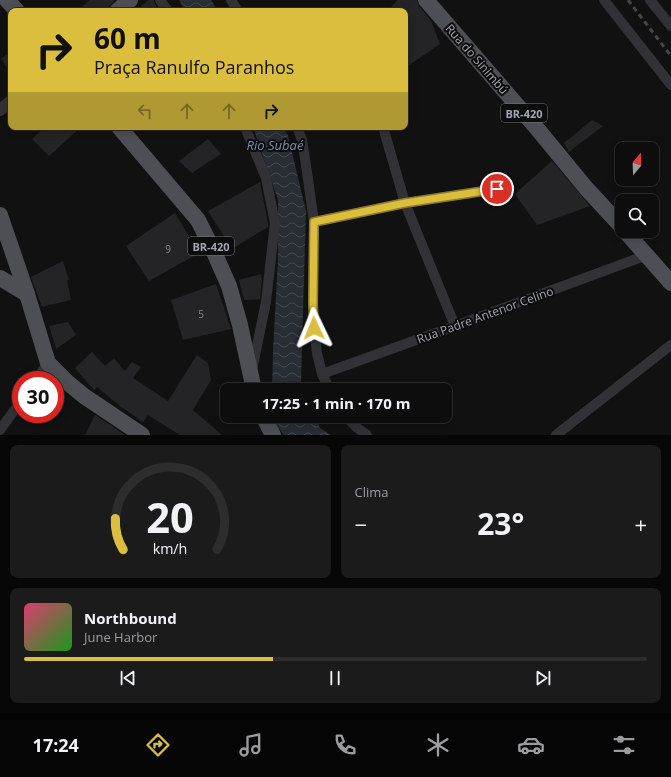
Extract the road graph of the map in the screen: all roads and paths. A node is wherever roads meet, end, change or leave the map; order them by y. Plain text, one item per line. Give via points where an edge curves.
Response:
1 (7, 0) edge
2 (130, 0) edge
3 (426, 0) edge
4 (604, 0) edge
5 (650, 0) edge
6 (14, 8) edge
7 (121, 8) edge
8 (671, 26) edge
9 (671, 85) edge
10 (8, 103) edge
11 (0, 110) edge
12 (122, 130) edge
13 (246, 130) edge
14 (298, 130) edge
15 (384, 130) edge
16 (497, 189) dead end
17 (405, 203) junction
18 (0, 215) edge
19 (615, 219) edge
20 (314, 222) junction
21 (631, 238) edge
22 (647, 255) junction
23 (0, 278) edge
24 (671, 282) edge
25 (27, 294) junction
26 (455, 326) junction
27 (671, 345) edge
28 (48, 363) junction
29 (42, 371) edge
30 (322, 374) junction
31 (252, 383) edge
32 (326, 383) edge
33 (12, 413) edge
34 (267, 423) edge
35 (352, 423) edge
36 (0, 430) edge
37 (142, 435) edge
38 (273, 435) edge
39 (367, 435) edge
40 (556, 435) edge

1 - 6 main road
2 - 7 main road
3 - 19 main road, Rua do Sinimbú / BR-420
4 - 9 street
5 - 8 street
10 - 11 street
12 - 31 main road, BR-420 via 198,220 229,286
13 - 31 street via 266,178 275,224 266,302
14 - 20 street via 302,140
15 - 17 street
16 - 17 street
17 - 20 street
17 - 26 street
18 - 25 main road
20 - 30 street via 314,328
21 - 22 main road
22 - 24 main road
22 - 26 street, Rua Padre Antenor Celino
23 - 25 main road
25 - 28 main road
26 - 30 street, Rua Padre Antenor Celino
27 - 40 street
28 - 29 street
28 - 37 main road via 84,396
30 - 32 street
33 - 36 street
34 - 38 main road
35 - 39 street

